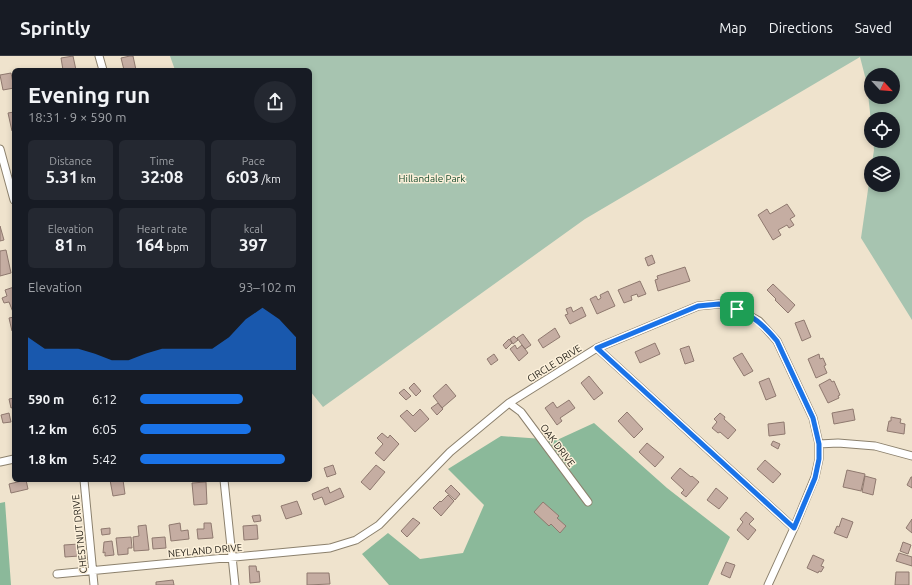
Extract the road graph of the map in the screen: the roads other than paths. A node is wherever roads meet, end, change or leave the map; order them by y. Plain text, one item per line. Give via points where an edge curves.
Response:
1 (99, 56) edge
2 (102, 68) edge
3 (0, 149) edge
4 (12, 193) edge
5 (597, 348) junction
6 (509, 403) junction
7 (819, 444) junction
8 (912, 456) edge
9 (12, 459) edge
10 (0, 462) edge
11 (84, 482) edge
12 (224, 482) edge
13 (588, 502) dead end
14 (794, 528) junction
15 (354, 541) joint
16 (232, 558) junction
17 (93, 571) junction
18 (57, 574) dead end
19 (94, 585) edge
20 (235, 585) edge
21 (768, 585) edge

1 - 2 street
3 - 4 street
5 - 6 street, CIRCLE DRIVE
5 - 7 street, CIRCLE DRIVE via 698,306 719,304 737,309 759,321 777,341 813,418
5 - 14 street
6 - 13 street, OAK DRIVE via 521,412
6 - 15 street, CIRCLE DRIVE via 450,452 379,525
7 - 8 street via 876,446
7 - 14 street, CIRCLE DRIVE via 815,478
9 - 10 street
11 - 17 street, CHESTNUT DRIVE
12 - 16 street
14 - 21 street, CIRCLE DRIVE
15 - 16 street, NEYLAND DRIVE via 330,548
16 - 17 street, NEYLAND DRIVE
16 - 20 street
17 - 18 street, NEYLAND DRIVE
17 - 19 street, CHESTNUT DRIVE

